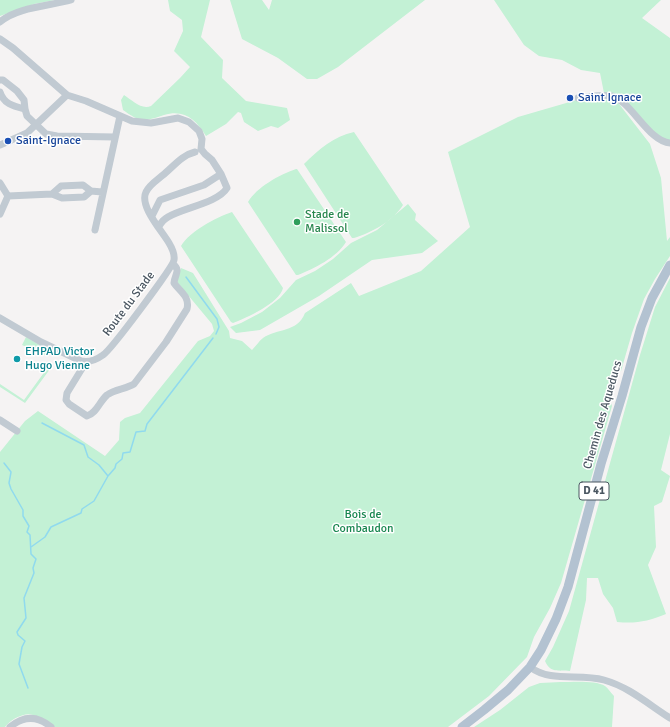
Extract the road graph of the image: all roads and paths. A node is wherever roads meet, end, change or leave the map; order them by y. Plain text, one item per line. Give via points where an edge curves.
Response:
1 (71, 0) edge
2 (0, 22) edge
3 (0, 39) edge
4 (0, 80) edge
5 (0, 92) edge
6 (67, 95) junction
7 (578, 98) dead end
8 (25, 110) junction
9 (120, 116) junction
10 (36, 125) junction
11 (115, 137) junction
12 (670, 144) edge
13 (0, 145) edge
14 (198, 150) junction
15 (221, 174) junction
16 (0, 182) edge
17 (92, 191) junction
18 (102, 192) junction
19 (52, 194) junction
20 (8, 196) junction
21 (0, 214) edge
22 (152, 216) junction
23 (159, 226) junction
24 (95, 230) dead end
25 (173, 264) junction
26 (670, 265) edge
27 (0, 318) edge
28 (86, 362) junction
29 (0, 420) edge
30 (17, 431) dead end
31 (530, 667) junction
32 (670, 718) edge
33 (10, 727) edge
34 (51, 727) edge
35 (462, 727) edge

1 - 2 street via 27,10
3 - 6 street
4 - 8 street via 17,91 24,100
5 - 8 street via 9,105
6 - 9 street
6 - 10 street
7 - 12 street via 618,98 654,135
8 - 10 street
9 - 11 street
9 - 14 street via 144,123 173,118 183,119 199,131 202,139
10 - 11 street via 49,136
10 - 13 street via 23,135
11 - 18 street
14 - 15 street via 212,160
14 - 22 street via 182,158 146,191 144,202
15 - 22 street via 204,185 160,200
15 - 23 street via 227,186 225,191 205,203 168,217
16 - 20 street
17 - 18 street
17 - 19 street via 84,197 62,198
17 - 19 street via 83,185 61,186
18 - 24 street
19 - 20 street
20 - 21 street
22 - 23 street
23 - 25 street via 172,248
25 - 28 street, Route du Stade via 106,353
25 - 28 street via 178,270 174,283 186,297 187,309 134,384 107,395 94,412 87,416 66,400 67,393
26 - 31 main road, Chemin des Aqueducs / D 41 via 652,298 641,327 568,587 556,619
27 - 28 street via 69,356
29 - 30 street
31 - 32 street via 550,676 591,677 612,683
31 - 35 main road, Chemin des Aqueducs / D 41 via 508,690
33 - 34 street via 23,718 35,718

